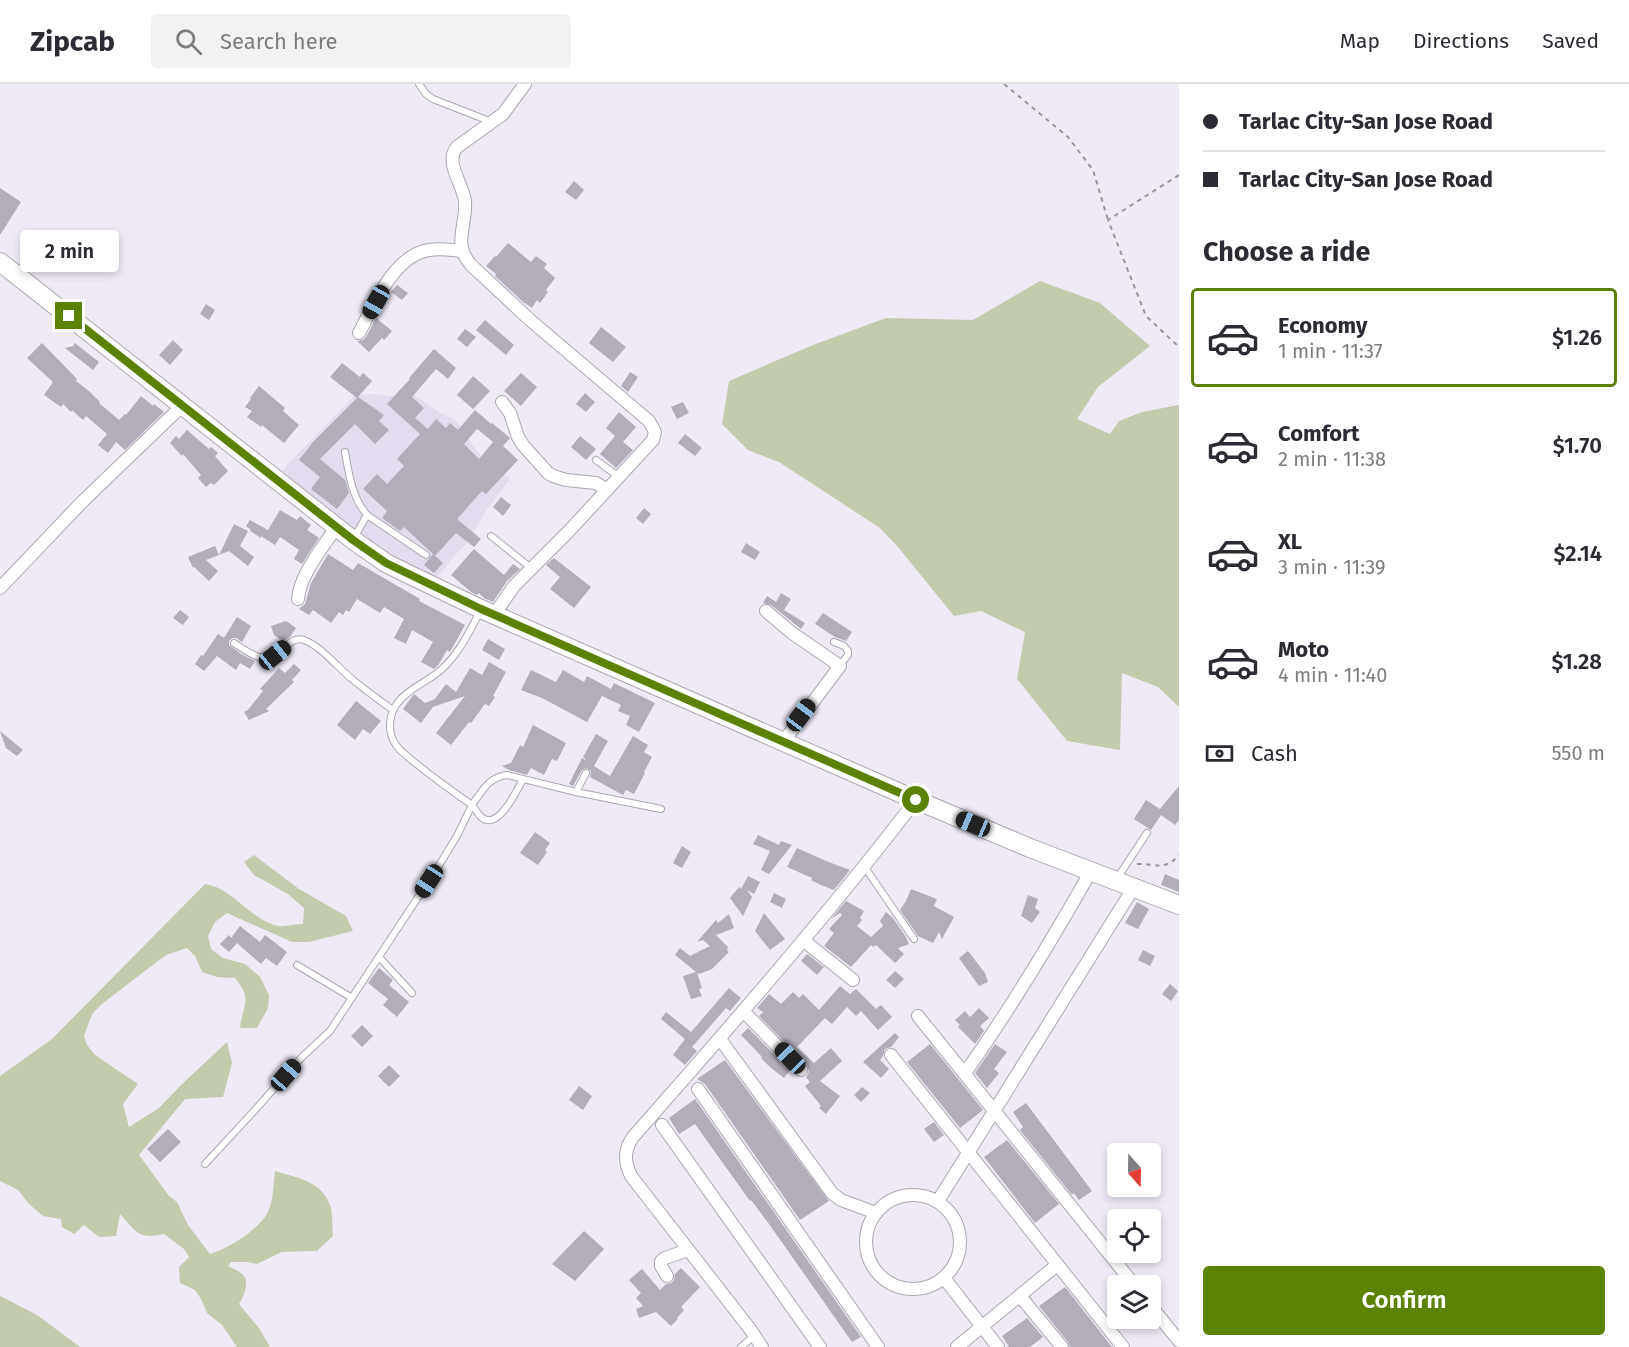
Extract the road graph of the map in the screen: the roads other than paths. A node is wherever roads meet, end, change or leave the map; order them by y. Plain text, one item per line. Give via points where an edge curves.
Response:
1 (419, 84) edge
2 (525, 84) edge
3 (492, 123) junction
4 (462, 251) junction
5 (0, 262) edge
6 (359, 333) dead end
7 (502, 402) dead end
8 (183, 405) junction
9 (345, 452) dead end
10 (596, 460) dead end
11 (619, 477) junction
12 (607, 490) junction
13 (367, 515) junction
14 (336, 527) junction
15 (491, 536) dead end
16 (353, 540) junction
17 (426, 555) dead end
18 (531, 568) junction
19 (0, 588) edge
20 (298, 599) dead end
21 (766, 611) dead end
22 (488, 612) junction
23 (834, 642) dead end
24 (234, 643) dead end
25 (840, 666) junction
26 (393, 710) junction
27 (783, 742) junction
28 (586, 773) dead end
29 (523, 779) junction
30 (576, 792) junction
31 (916, 800) junction
32 (472, 805) junction
33 (661, 809) dead end
34 (1147, 833) dead end
35 (864, 866) junction
36 (1091, 871) junction
37 (1125, 884) junction
38 (1179, 905) edge
39 (914, 939) dead end
40 (803, 940) junction
41 (379, 957) junction
42 (297, 965) dead end
43 (853, 980) dead end
44 (412, 993) dead end
45 (352, 998) junction
46 (743, 1011) junction
47 (918, 1016) dead end
48 (720, 1039) junction
49 (891, 1055) dead end
50 (801, 1070) dead end
51 (965, 1073) junction
52 (698, 1089) dead end
53 (995, 1110) junction
54 (662, 1125) dead end
55 (969, 1153) junction
56 (205, 1164) dead end
57 (938, 1201) junction
58 (876, 1213) junction
59 (688, 1250) junction
60 (1058, 1265) junction
61 (1126, 1275) edge
62 (667, 1276) dead end
63 (944, 1278) junction
64 (1020, 1296) junction
65 (1161, 1319) edge
66 (982, 1327) junction
67 (754, 1335) junction
68 (1179, 1341) edge
69 (741, 1347) edge
70 (762, 1347) edge
71 (820, 1347) edge
72 (878, 1347) edge
73 (957, 1347) edge
74 (998, 1347) edge
75 (1062, 1347) edge
76 (1123, 1347) edge

1 - 3 lane via 433,99
2 - 3 street
3 - 4 street via 457,147 452,156 465,202
4 - 6 street via 428,250 396,269
4 - 11 street via 471,266 530,320 651,423 653,440
5 - 8 main road
7 - 12 street via 523,445 548,473 566,480 596,483
8 - 14 main road
8 - 19 street
9 - 13 lane via 354,492
10 - 11 lane
11 - 12 street
12 - 18 street
13 - 16 lane
13 - 17 lane
14 - 16 main road
14 - 20 street via 303,578
15 - 18 lane
16 - 22 main road via 386,563
18 - 22 street
21 - 25 street
22 - 26 lane via 446,666 407,694
22 - 27 main road
23 - 25 lane via 848,651
24 - 26 lane via 266,658 293,641 303,640
25 - 27 street
26 - 32 lane via 390,731 396,745
27 - 31 main road
28 - 30 lane
29 - 30 lane
29 - 32 lane via 497,777
29 - 32 lane via 504,811 495,818 483,818
30 - 33 lane
31 - 35 street
31 - 36 main road
32 - 41 lane via 443,859
34 - 37 lane
35 - 39 lane
35 - 40 street
36 - 37 main road
36 - 51 street via 1025,984
37 - 38 main road
37 - 53 street
40 - 43 street
40 - 46 street
41 - 44 lane
41 - 45 lane
42 - 45 lane
45 - 56 lane via 327,1035 302,1057
46 - 48 street
46 - 50 street
47 - 51 street
48 - 58 street via 832,1194
48 - 59 street via 633,1137 626,1152 630,1176
49 - 55 street
51 - 53 street
52 - 72 street
53 - 55 street
53 - 61 street
54 - 71 street
55 - 57 street
55 - 60 street
57 - 58 street via 910,1194 891,1200
57 - 63 street via 957,1224 960,1243 956,1262
58 - 63 street via 867,1230 866,1250 880,1276 897,1286 916,1289
59 - 62 street via 661,1261
59 - 67 street
60 - 64 street
60 - 76 street
63 - 66 street
64 - 66 street
64 - 75 street
65 - 68 street
66 - 73 street
66 - 74 street
67 - 69 lane
67 - 70 street

